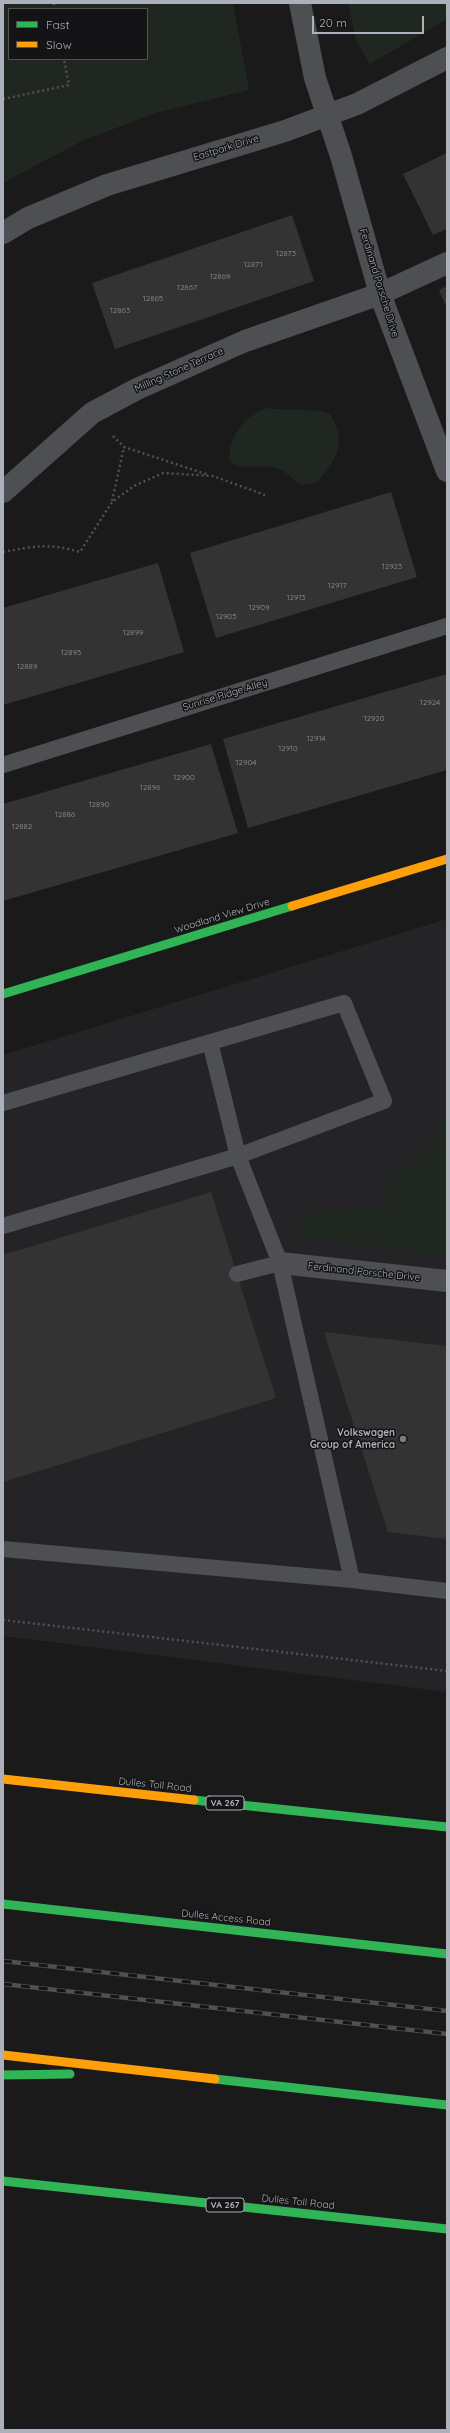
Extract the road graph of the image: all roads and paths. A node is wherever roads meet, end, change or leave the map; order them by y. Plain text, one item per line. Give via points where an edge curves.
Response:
1 (300, 3) edge
2 (447, 58) edge
3 (64, 60) edge
4 (3, 99) edge
5 (328, 114) junction
6 (3, 233) edge
7 (447, 263) edge
8 (380, 294) junction
9 (92, 413) junction
10 (124, 447) junction
11 (447, 471) edge
12 (213, 476) junction
13 (3, 492) edge
14 (265, 495) dead end
15 (112, 502) junction
16 (3, 552) edge
17 (447, 626) edge
18 (3, 765) edge
19 (447, 859) edge
20 (3, 994) edge
21 (210, 1042) junction
22 (3, 1103) edge
23 (238, 1156) junction
24 (3, 1226) edge
25 (280, 1262) junction
26 (237, 1274) dead end
27 (447, 1281) edge
28 (3, 1549) edge
29 (352, 1580) junction
30 (447, 1591) edge
31 (3, 1620) edge
32 (447, 1670) edge
33 (3, 1780) edge
34 (447, 1827) edge
35 (3, 1904) edge
36 (447, 1954) edge
37 (3, 2055) edge
38 (164, 2073) junction
39 (3, 2075) edge
40 (447, 2104) edge
41 (3, 2181) edge
42 (447, 2229) edge

1 - 5 street, Ferdinand Porsche Drive via 314,78
2 - 5 street, Eastpark Drive via 357,104
3 - 4 path via 69,85
5 - 6 street, Eastpark Drive via 284,131 107,185 28,218
5 - 8 street, Ferdinand Porsche Drive
7 - 8 street, Milling Stone Terrace
8 - 9 street, Milling Stone Terrace via 245,340 137,389
8 - 11 street, Ferdinand Porsche Drive
9 - 10 path
9 - 13 street, Milling Stone Terrace
10 - 12 path
10 - 15 path
12 - 14 path
12 - 15 path via 163,473 134,486
15 - 16 path via 80,552 41,545
17 - 18 lane, Sunrise Ridge Alley
19 - 20 main road, Woodland View Drive
21 - 22 lane
21 - 23 lane
21 - 23 lane via 344,1002 384,1101
23 - 24 lane
23 - 25 lane
25 - 26 lane
25 - 27 street, Ferdinand Porsche Drive
25 - 29 lane
28 - 29 lane
29 - 30 lane
31 - 32 path
33 - 34 main road, Dulles Toll Road / VA 267
35 - 36 main road, Dulles Access Road
37 - 38 main road
38 - 39 main road
38 - 40 main road
41 - 42 main road, Dulles Toll Road / VA 267

